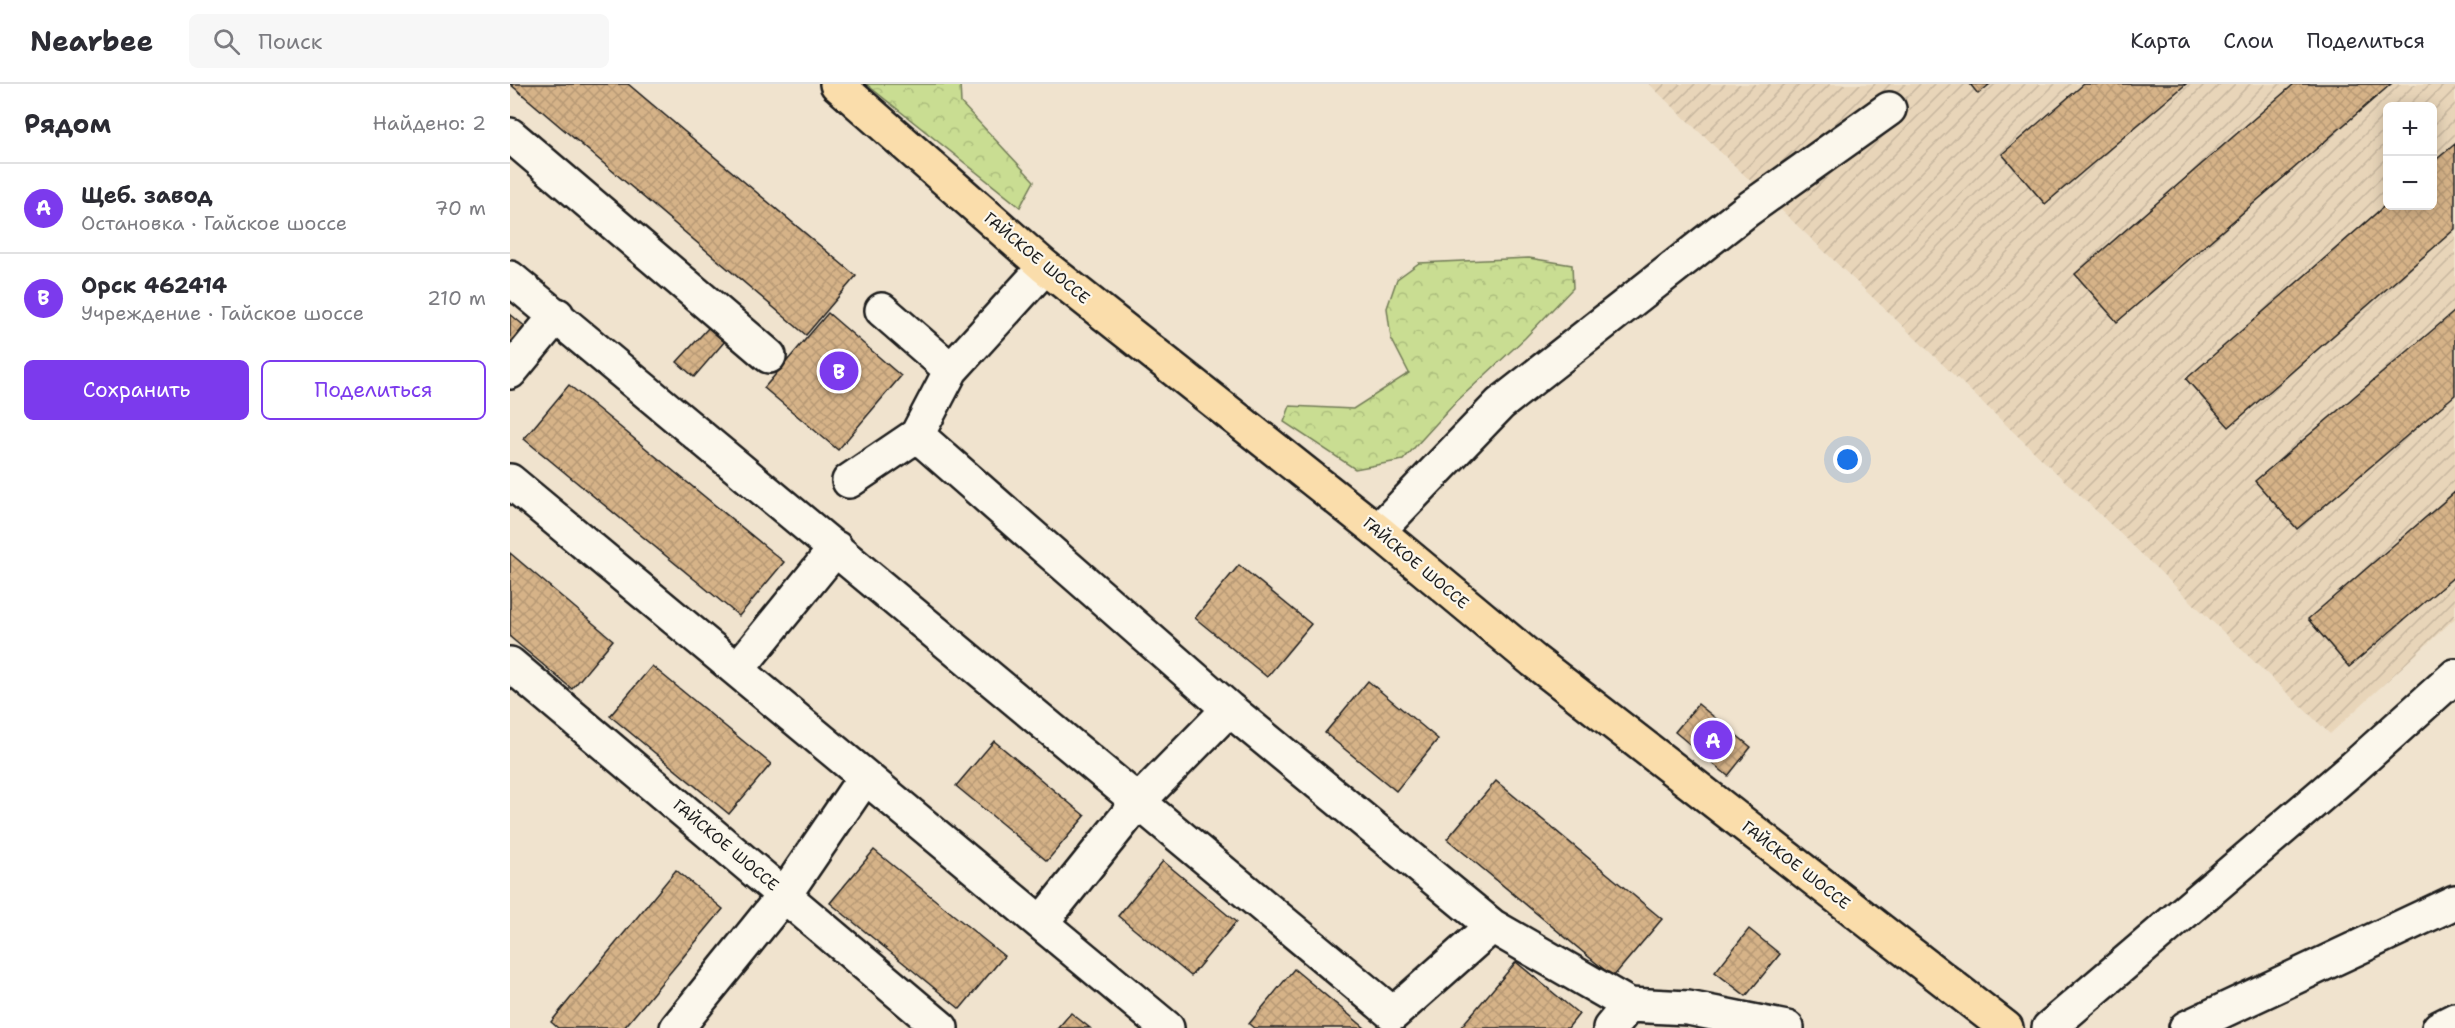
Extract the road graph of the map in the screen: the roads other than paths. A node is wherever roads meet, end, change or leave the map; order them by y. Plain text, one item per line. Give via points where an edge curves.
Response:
1 (837, 84) edge
2 (1889, 109) dead end
3 (510, 135) edge
4 (1045, 267) junction
5 (510, 278) edge
6 (882, 310) dead end
7 (557, 315) junction
8 (770, 356) dead end
9 (951, 370) junction
10 (510, 372) edge
11 (917, 435) junction
12 (510, 481) edge
13 (849, 481) dead end
14 (1378, 531) junction
15 (836, 548) junction
16 (510, 664) edge
17 (736, 670) junction
18 (2455, 676) edge
19 (1228, 709) junction
20 (865, 777) junction
21 (1139, 801) junction
22 (785, 894) junction
23 (2455, 902) edge
24 (1041, 923) junction
25 (1492, 926) junction
26 (1619, 1016) edge
27 (2455, 1020) edge
28 (677, 1028) edge
29 (941, 1028) edge
30 (1167, 1028) edge
31 (1786, 1028) edge
32 (2006, 1028) edge
33 (2049, 1028) edge
34 (2186, 1028) edge
35 (2439, 1028) edge

1 - 4 main road, ГАЙСКОЕ ШОССЕ
2 - 14 street via 1747,210 1500,404
3 - 8 street
4 - 9 street
4 - 14 main road, ГАЙСКОЕ ШОССЕ
5 - 7 street
6 - 9 street
7 - 10 street
7 - 15 street
9 - 11 street
11 - 13 street
11 - 19 street
12 - 17 street
14 - 32 main road, ГАЙСКОЕ ШОССЕ via 1534,662
15 - 17 street
15 - 21 street
16 - 22 street, ГАЙСКОЕ ШОССЕ
17 - 20 street
18 - 33 street
19 - 21 street
19 - 25 street
20 - 22 street
20 - 24 street
21 - 24 street
21 - 25 street via 1393,1014
22 - 28 street
22 - 29 street, ГАЙСКОЕ ШОССЕ
23 - 34 street
24 - 30 street
25 - 26 street
26 - 31 street via 1688,1008
27 - 35 street

